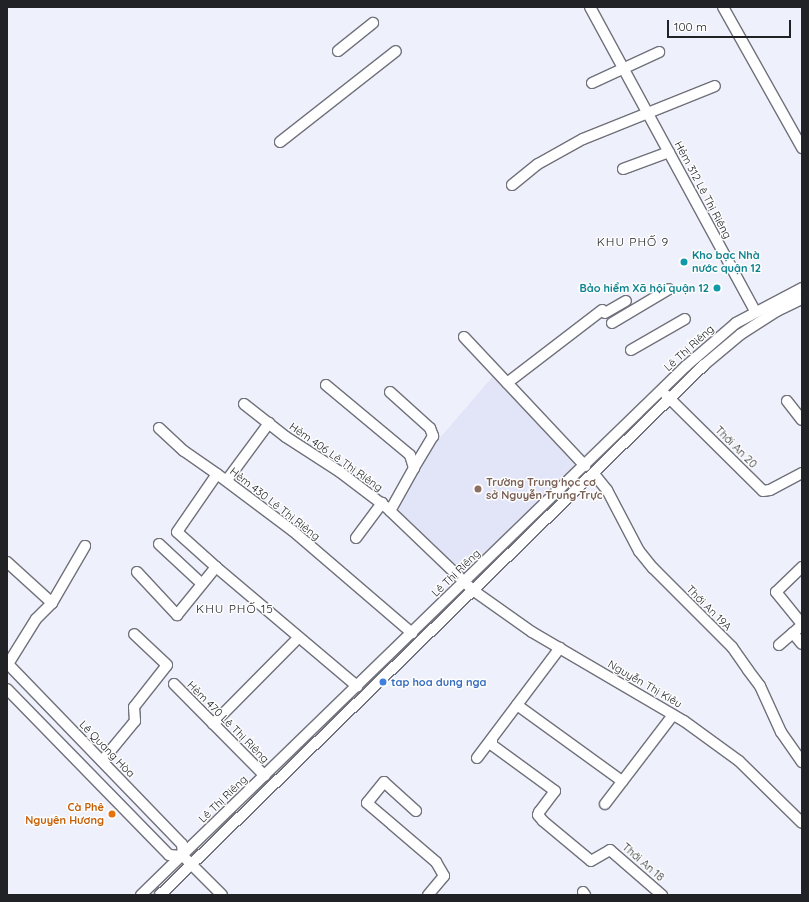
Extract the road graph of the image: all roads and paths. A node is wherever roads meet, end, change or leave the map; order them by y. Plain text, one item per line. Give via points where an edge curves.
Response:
1 (590, 7) edge
2 (723, 7) edge
3 (373, 23) dead end
4 (338, 51) dead end
5 (396, 51) dead end
6 (659, 52) dead end
7 (624, 68) junction
8 (592, 83) dead end
9 (714, 86) dead end
10 (648, 112) junction
11 (799, 136) edge
12 (280, 142) dead end
13 (802, 148) edge
14 (669, 152) junction
15 (623, 169) dead end
16 (512, 185) dead end
17 (802, 288) edge
18 (669, 289) dead end
19 (802, 299) edge
20 (626, 301) dead end
21 (755, 311) junction
22 (685, 319) dead end
23 (612, 323) dead end
24 (464, 337) dead end
25 (631, 350) dead end
26 (507, 383) junction
27 (326, 385) dead end
28 (661, 390) junction
29 (390, 392) dead end
30 (670, 399) junction
31 (787, 401) dead end
32 (244, 404) dead end
33 (802, 420) edge
34 (268, 423) junction
35 (158, 428) dead end
36 (585, 466) junction
37 (414, 468) junction
38 (802, 473) edge
39 (217, 474) junction
40 (594, 474) junction
41 (227, 480) junction
42 (382, 503) junction
43 (390, 511) junction
44 (356, 538) dead end
45 (159, 544) dead end
46 (85, 546) dead end
47 (7, 562) edge
48 (216, 567) junction
49 (802, 567) edge
50 (136, 572) dead end
51 (201, 583) junction
52 (464, 583) junction
53 (474, 591) junction
54 (52, 603) junction
55 (802, 624) edge
56 (412, 633) junction
57 (793, 633) junction
58 (134, 634) dead end
59 (298, 638) junction
60 (802, 644) edge
61 (779, 645) dead end
62 (560, 648) junction
63 (7, 663) edge
64 (174, 684) dead end
65 (357, 686) junction
66 (7, 689) edge
67 (517, 704) junction
68 (674, 715) junction
69 (213, 724) junction
70 (492, 740) junction
71 (477, 758) dead end
72 (102, 761) junction
73 (802, 762) edge
74 (265, 776) junction
75 (622, 781) junction
76 (605, 804) dead end
77 (416, 811) dead end
78 (802, 823) edge
79 (183, 856) junction
80 (190, 865) junction
81 (141, 895) edge
82 (160, 895) edge
83 (222, 895) edge
84 (428, 895) edge
85 (662, 895) edge

1 - 7 street, Hẻm 312 Lê Thị Riêng
2 - 11 street
3 - 4 street
5 - 12 street
6 - 7 street
7 - 8 street
7 - 10 street, Hẻm 312 Lê Thị Riêng
9 - 10 street
10 - 14 street, Hẻm 312 Lê Thị Riêng
10 - 16 street via 583,139 538,164
11 - 13 street
14 - 15 street
14 - 21 street, Hẻm 312 Lê Thị Riêng
17 - 21 street, Lê Thị Riêng
18 - 23 street
19 - 30 street, Lê Thị Riêng via 727,344
20 - 26 street via 603,312
21 - 28 street, Lê Thị Riêng via 717,338
22 - 25 street
24 - 26 street
26 - 36 street
27 - 37 street via 410,455
28 - 30 street, Thới An 20
28 - 36 street, Lê Thị Riêng
29 - 37 street via 430,428 433,436
30 - 38 street, Thới An 20 via 763,491 770,490
30 - 40 street, Lê Thị Riêng
31 - 33 street
32 - 34 street, Hẻm 406 Lê Thị Riêng
34 - 41 street
34 - 42 street, Hẻm 406 Lê Thị Riêng
35 - 39 street via 184,451
36 - 52 street, Lê Thị Riêng
37 - 43 street
39 - 41 street, Hẻm 430 Lê Thị Riêng
39 - 48 street, Hẻm 430 Lê Thị Riêng via 177,532
40 - 53 street, Lê Thị Riêng
40 - 73 street, Thới An 19A via 608,490 639,551 732,648 760,686 781,732
41 - 56 street, Hẻm 430 Lê Thị Riêng
42 - 43 street, Hẻm 406 Lê Thị Riêng
42 - 44 street
43 - 52 street, Hẻm 406 Lê Thị Riêng
45 - 51 street
46 - 54 street
47 - 54 street
48 - 51 street
48 - 59 street
49 - 55 street via 776,592
50 - 51 street via 177,615
52 - 53 street, Nguyễn Thị Kiêu
52 - 56 street, Lê Thị Riêng
53 - 62 street, Nguyễn Thị Kiêu via 532,632
53 - 80 street, Lê Thị Riêng
54 - 63 street via 36,620
55 - 57 street
56 - 65 street, Lê Thị Riêng
57 - 60 street
57 - 61 street
58 - 72 street via 167,665 134,707 135,721
59 - 65 street
59 - 69 street
62 - 67 street
62 - 68 street, Nguyễn Thị Kiêu
63 - 72 street, Lê Quang Hòa
64 - 69 street, Hẻm 470 Lê Thị Riêng
65 - 74 street, Lê Thị Riêng
66 - 79 street via 169,855
67 - 70 street
67 - 75 street
68 - 75 street
68 - 78 street, Nguyễn Thị Kiêu via 739,761
69 - 74 street, Hẻm 470 Lê Thị Riêng
70 - 71 street
70 - 85 street, Thới An 18 via 492,745 555,790 539,812 538,815 543,821 591,861 610,850
72 - 79 street, Lê Quang Hòa via 182,844
74 - 79 street, Lê Thị Riêng
75 - 76 street
77 - 84 street via 384,782 367,803 436,862 444,876
79 - 80 street, Lê Quang Hòa
79 - 81 street, Lê Thị Riêng
80 - 82 street, Lê Thị Riêng
80 - 83 street, Lê Quang Hòa

